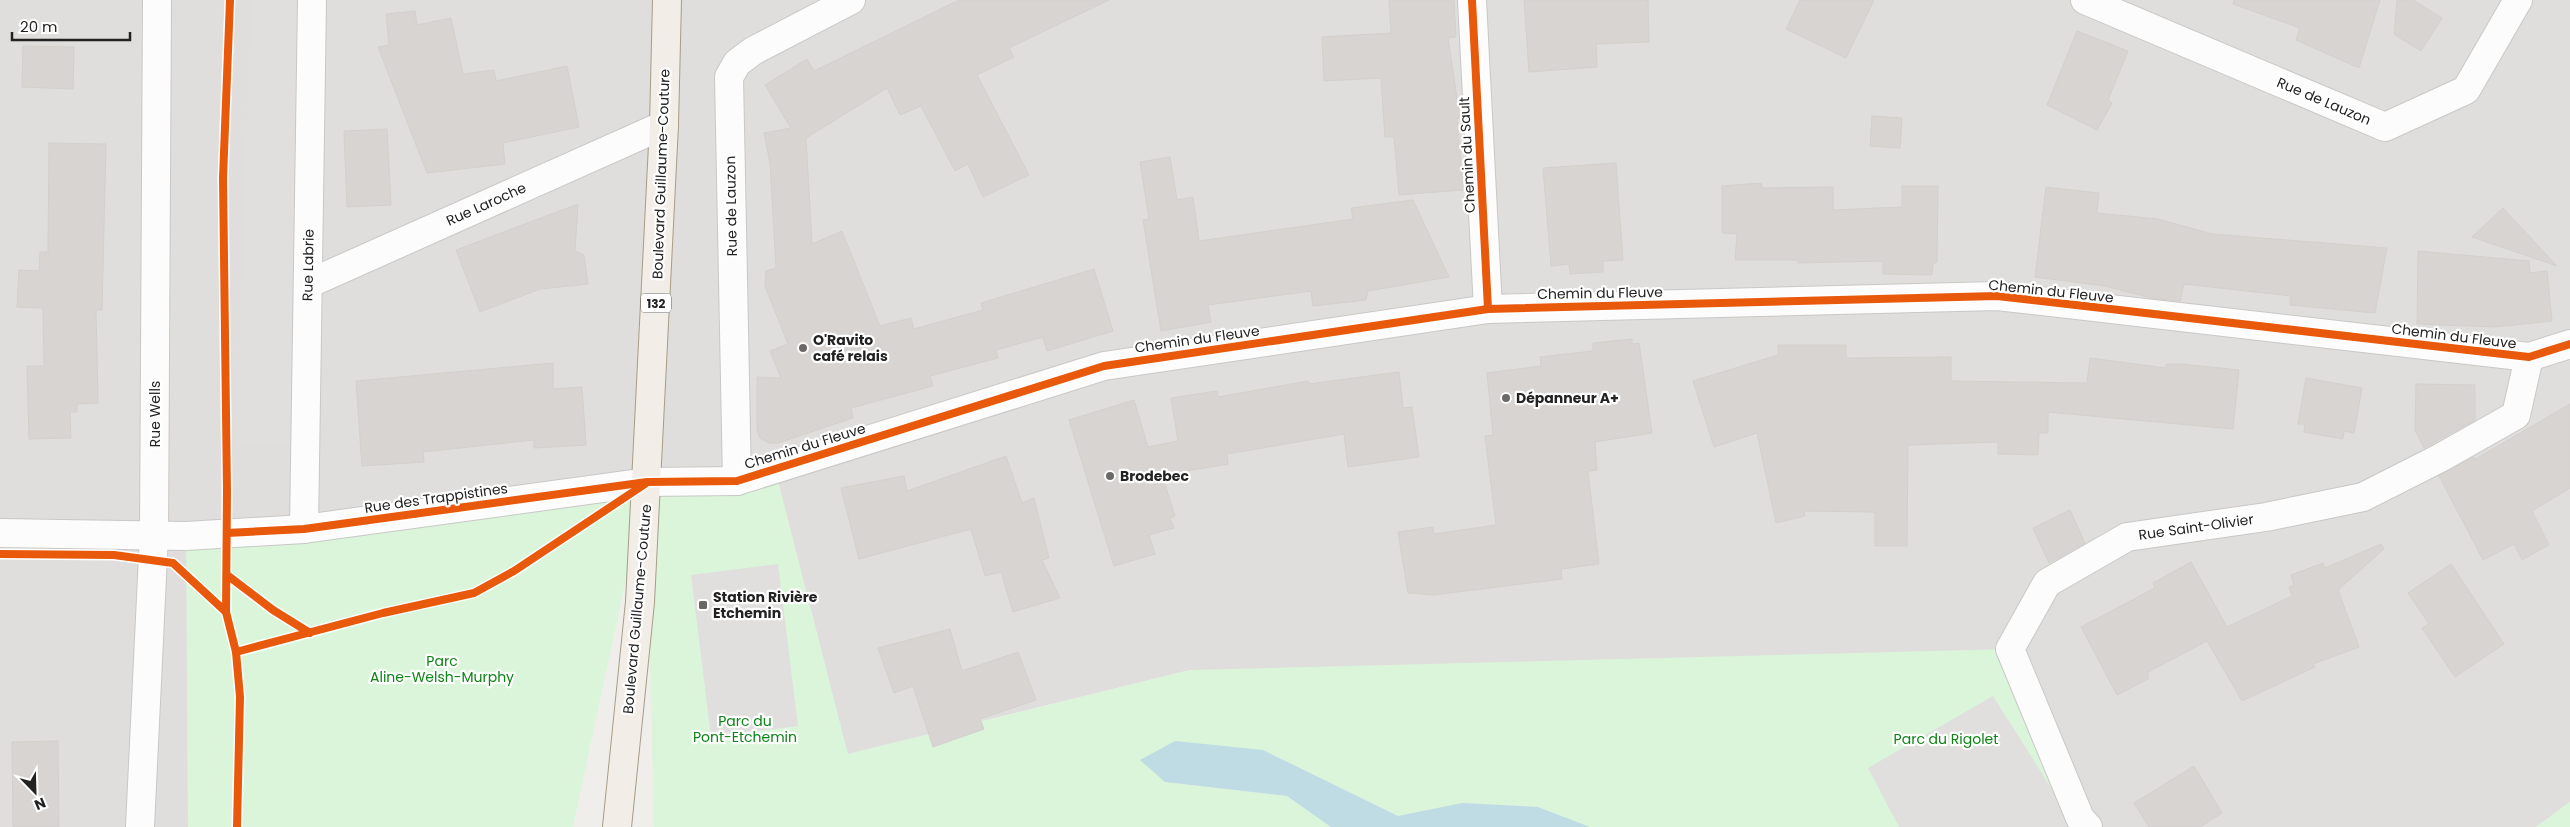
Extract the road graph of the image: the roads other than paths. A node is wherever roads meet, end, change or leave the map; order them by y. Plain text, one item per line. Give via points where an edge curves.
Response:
1 (157, 0) edge
2 (312, 0) edge
3 (667, 0) edge
4 (851, 0) edge
5 (1472, 0) edge
6 (2085, 0) edge
7 (2518, 0) edge
8 (664, 124) junction
9 (308, 284) junction
10 (1488, 309) junction
11 (2570, 344) edge
12 (2529, 357) junction
13 (737, 481) junction
14 (647, 482) junction
15 (304, 529) junction
16 (0, 533) edge
17 (154, 535) junction
18 (140, 827) edge
19 (617, 827) edge
20 (2088, 827) edge

1 - 17 street, Rue Wells
2 - 9 street, Rue Labrie
3 - 8 main road, Boulevard Guillaume-Couture / 132
4 - 13 street, Rue de Lauzon via 753,51 737,63 729,77
5 - 10 street, Chemin du Sault
6 - 7 street, Rue de Lauzon via 2386,127 2466,90
8 - 9 street, Rue Laroche
8 - 14 main road, Boulevard Guillaume-Couture / 132
9 - 15 street, Rue Labrie
10 - 12 street, Chemin du Fleuve via 1996,296
10 - 13 street, Chemin du Fleuve via 1104,366
11 - 12 street, Chemin du Fleuve
12 - 20 street, Rue Saint-Olivier via 2516,414 2440,458 2362,497 2266,518 2127,537 2048,583 2010,649 2080,818
13 - 14 street, Chemin du Fleuve
14 - 15 street, Rue des Trappistines
14 - 19 main road, Boulevard Guillaume-Couture / 132 via 640,602
15 - 17 street, Rue des Trappistines
16 - 17 street, Rue des Trappistines
17 - 18 street, Rue Wells

